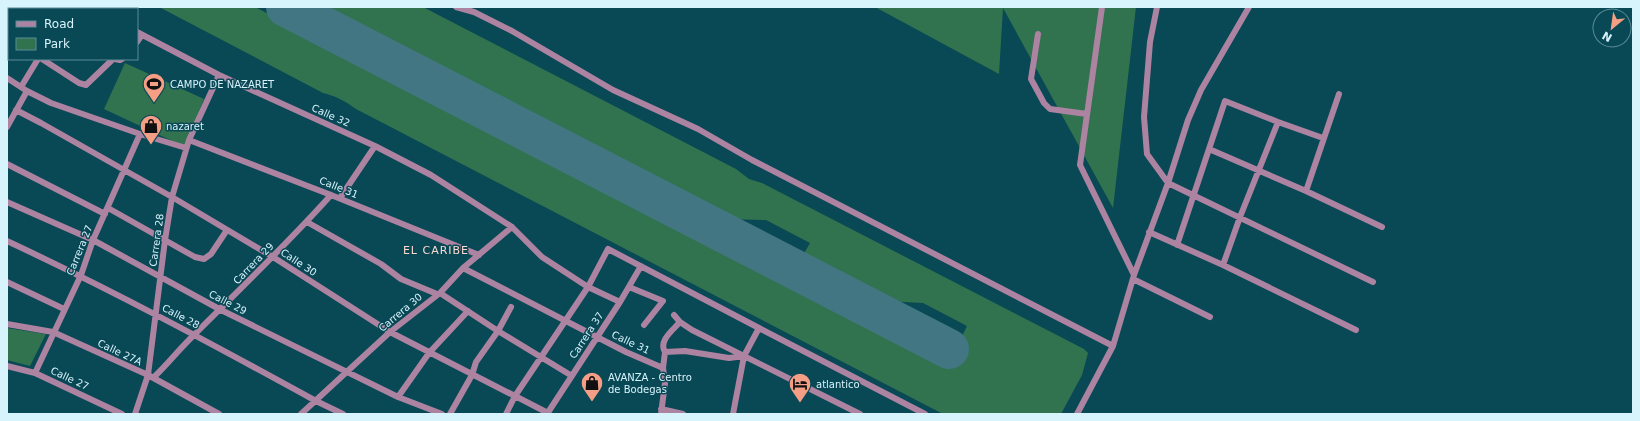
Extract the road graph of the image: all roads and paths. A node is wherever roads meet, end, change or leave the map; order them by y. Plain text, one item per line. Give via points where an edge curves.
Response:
1 (456, 7) edge
2 (1102, 7) edge
3 (1157, 7) edge
4 (1249, 7) edge
5 (140, 34) edge
6 (1038, 34) dead end
7 (37, 60) edge
8 (44, 60) edge
9 (117, 60) edge
10 (219, 75) junction
11 (7, 78) edge
12 (21, 87) junction
13 (27, 91) junction
14 (1339, 94) dead end
15 (16, 110) junction
16 (1087, 114) junction
17 (1278, 122) junction
18 (7, 127) edge
19 (140, 134) junction
20 (1323, 138) junction
21 (189, 140) junction
22 (375, 146) junction
23 (186, 148) junction
24 (1209, 149) junction
25 (7, 164) edge
26 (1258, 170) junction
27 (123, 171) junction
28 (1168, 183) junction
29 (1306, 191) junction
30 (331, 195) junction
31 (1193, 195) junction
32 (172, 197) junction
33 (340, 198) junction
34 (7, 202) edge
35 (108, 208) junction
36 (105, 214) junction
37 (1240, 217) junction
38 (307, 222) junction
39 (512, 226) junction
40 (1382, 227) dead end
41 (227, 230) junction
42 (1150, 232) junction
43 (93, 240) junction
44 (165, 240) junction
45 (7, 241) edge
46 (1177, 244) junction
47 (480, 255) junction
48 (273, 257) junction
49 (641, 266) junction
50 (1224, 266) junction
51 (463, 268) junction
52 (81, 275) junction
53 (1133, 277) junction
54 (161, 278) junction
55 (7, 282) edge
56 (1373, 282) dead end
57 (629, 286) junction
58 (588, 287) junction
59 (438, 294) junction
60 (620, 302) junction
61 (511, 307) dead end
62 (64, 309) junction
63 (221, 310) junction
64 (468, 311) junction
65 (156, 314) junction
66 (674, 315) dead end
67 (1210, 318) dead end
68 (566, 321) junction
69 (680, 322) junction
70 (7, 324) edge
71 (644, 325) dead end
72 (759, 328) junction
73 (1356, 330) dead end
74 (498, 331) junction
75 (53, 332) junction
76 (390, 332) junction
77 (194, 334) junction
78 (597, 337) junction
79 (1113, 346) junction
80 (665, 352) junction
81 (429, 353) junction
82 (744, 356) junction
83 (541, 358) junction
84 (7, 366) edge
85 (663, 368) junction
86 (348, 372) junction
87 (35, 373) junction
88 (472, 375) junction
89 (572, 376) junction
90 (150, 377) junction
91 (515, 396) junction
92 (398, 397) junction
93 (316, 401) junction
94 (661, 412) edge
95 (122, 414) edge
96 (135, 414) edge
97 (219, 414) edge
98 (301, 414) edge
99 (343, 414) edge
100 (442, 414) edge
101 (450, 414) edge
102 (506, 414) edge
103 (547, 414) edge
104 (683, 414) edge
105 (733, 414) edge
106 (860, 414) edge
107 (925, 414) edge
108 (1077, 414) edge

1 - 79 street via 474,12 512,31 613,90 698,128 752,160
2 - 16 street
3 - 28 street via 1150,42 1144,117 1148,154
4 - 28 street via 1201,90 1188,120
5 - 10 street, Calle 32
6 - 16 street via 1031,79 1044,103 1050,109
7 - 12 street
8 - 9 street via 86,85
10 - 21 street, Carrera 28
10 - 22 street, Calle 32
11 - 12 street
12 - 13 street
13 - 15 street
13 - 19 street via 50,103
14 - 20 street
15 - 18 street
15 - 27 street, Calle 30
16 - 53 street via 1080,165
17 - 20 street
17 - 24 street via 1225,101
17 - 26 street
19 - 23 street
19 - 27 street, Carrera 27
20 - 29 street
21 - 23 street, Carrera 28
21 - 30 street, Calle 31
22 - 33 street
22 - 39 street, Calle 32 via 431,175
23 - 32 street, Carrera 28
24 - 26 street
24 - 31 street
25 - 36 street
26 - 29 street
26 - 37 street
27 - 32 street, Calle 30
27 - 35 street, Carrera 27
28 - 31 street
28 - 42 street
29 - 40 street
30 - 33 street, Calle 31
30 - 38 street, Carrera 29
31 - 37 street
31 - 46 street
32 - 41 street, Calle 30
32 - 44 street, Carrera 28
33 - 47 street, Calle 31
34 - 43 street, Calle 29
35 - 36 street, Carrera 27
35 - 44 street
36 - 43 street, Carrera 27
37 - 50 street
37 - 56 street
38 - 48 street, Carrera 29
38 - 59 street via 381,264 401,279
39 - 47 street, Carrera 30
39 - 58 street, Calle 32 via 542,257
41 - 44 street via 211,254 204,258 195,257
41 - 48 street, Calle 30
42 - 46 street
42 - 53 street
43 - 52 street, Carrera 27
43 - 54 street, Calle 29
44 - 54 street, Carrera 28
45 - 52 street, Calle 28
46 - 50 street
47 - 51 street, Carrera 30
48 - 63 street, Carrera 29
48 - 76 street, Calle 30
49 - 57 street, Carrera 37
49 - 58 street via 608,249
49 - 72 street
50 - 73 street
51 - 59 street, Carrera 30
51 - 68 street, Calle 31
52 - 62 street, Carrera 27
52 - 65 street, Calle 28
53 - 67 street
53 - 79 street
54 - 63 street, Calle 29
54 - 65 street, Carrera 28
55 - 62 street
57 - 60 street, Carrera 37
57 - 71 street via 663,301
58 - 60 street, Calle 32
58 - 68 street
59 - 64 street
59 - 76 street, Carrera 30
60 - 78 street, Carrera 37
61 - 74 street
62 - 75 street, Carrera 27
63 - 77 street, Carrera 29
63 - 86 street, Calle 29
64 - 74 street
64 - 81 street
65 - 77 street, Calle 28
65 - 90 street, Carrera 28
66 - 69 street
68 - 78 street, Calle 31
68 - 83 street
69 - 80 street, Calle 31 via 665,338
69 - 82 street
70 - 75 street, Calle 27A
72 - 82 street
72 - 107 street
74 - 83 street
74 - 88 street via 476,362
75 - 87 street, Carrera 27
75 - 90 street, Calle 27A
76 - 81 street, Calle 30
76 - 86 street, Carrera 30
77 - 90 street, Carrera 29
77 - 93 street, Calle 28
78 - 85 street, Calle 31
78 - 89 street, Carrera 37
79 - 108 street
80 - 82 street via 728,358
80 - 85 street, Calle 31
81 - 88 street, Calle 30
81 - 92 street
82 - 105 street
82 - 106 street
83 - 89 street
83 - 91 street
84 - 87 street, Calle 27
85 - 94 street, Calle 31
86 - 92 street, Calle 29
86 - 93 street, Carrera 30
87 - 95 street, Calle 27
88 - 91 street, Calle 30
88 - 101 street
89 - 103 street, Carrera 37
90 - 96 street, Carrera 28
90 - 97 street, Calle 27A
91 - 102 street
91 - 103 street, Calle 30
92 - 100 street, Calle 29
93 - 98 street, Carrera 30
93 - 99 street, Calle 28
94 - 104 street

